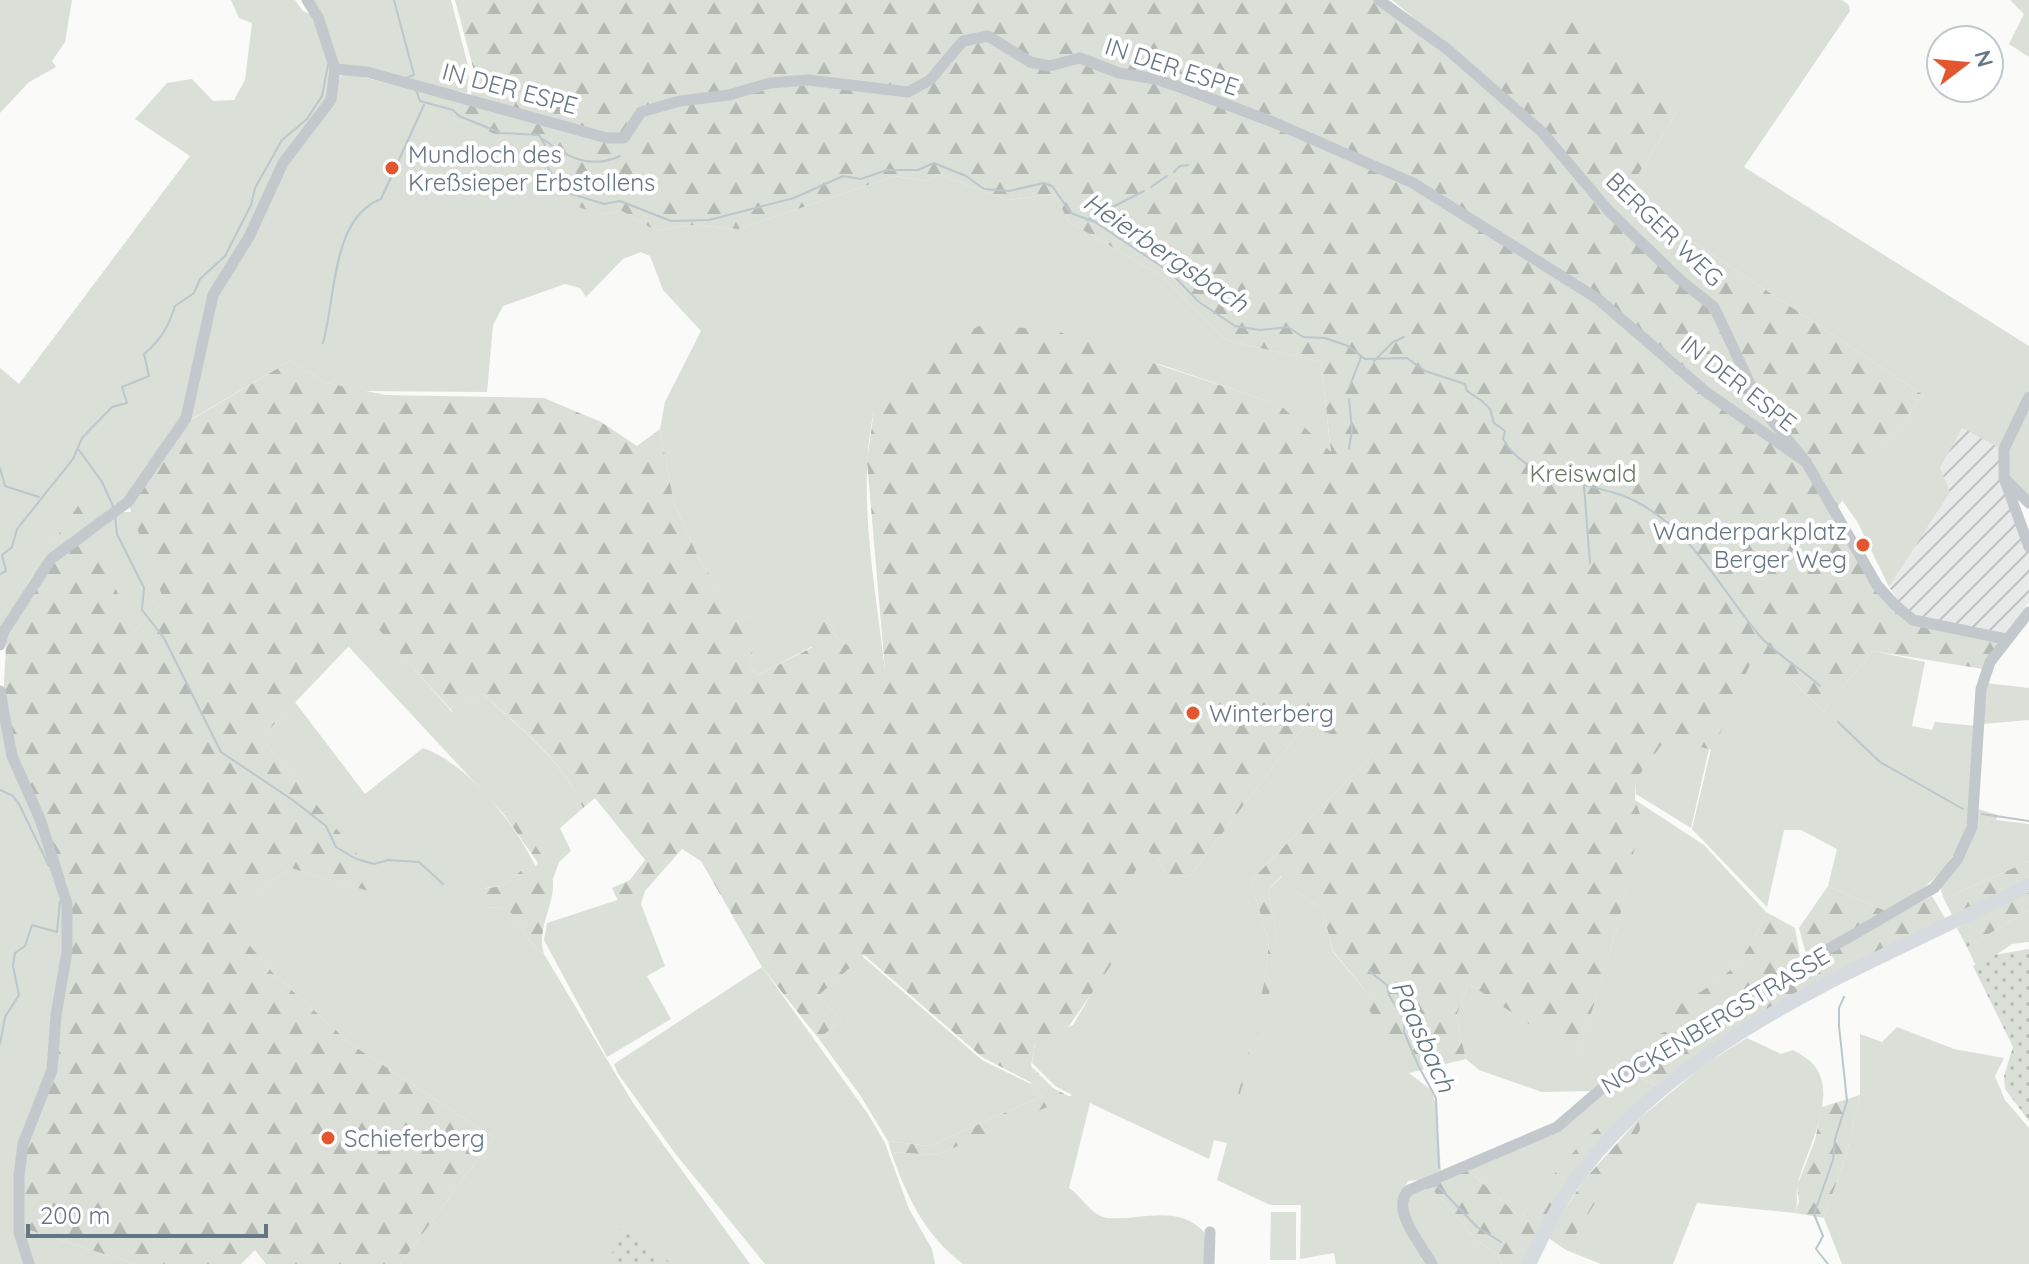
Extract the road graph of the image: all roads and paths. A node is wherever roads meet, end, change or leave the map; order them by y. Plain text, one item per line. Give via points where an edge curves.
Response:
1 (307, 0) edge
2 (1379, 0) edge
3 (335, 69) junction
4 (2029, 397) edge
5 (1806, 462) junction
6 (2004, 478) junction
7 (2029, 503) edge
8 (2029, 547) edge
9 (2029, 612) edge
10 (2006, 639) junction
11 (0, 645) edge
12 (0, 691) edge
13 (2029, 885) edge
14 (1210, 1232) dead end
15 (29, 1264) edge
16 (1209, 1264) edge
17 (1432, 1264) edge
18 (1529, 1264) edge

1 - 3 street
2 - 5 street, BERGER WEG via 1447,49 1542,132 1608,210 1714,307 1761,407
3 - 5 street, IN DER ESPE via 367,72 607,138 624,138 641,112 770,83 808,80 908,92 930,80 963,41 988,36 1030,62 1049,66 1080,58 1273,122 1413,183 1598,299 1706,392
3 - 11 street via 331,100 283,163 249,237 213,295 191,406 177,434 128,502 51,559
4 - 6 street via 2004,449
5 - 10 street, BERGER WEG via 1877,585 1894,604 1913,620
6 - 7 street
6 - 8 street
9 - 10 street, NOCKENBERGSTRASSE
10 - 17 street, NOCKENBERGSTRASSE via 1990,662 1981,689 1974,814 1957,860 1934,888 1683,1041 1621,1072 1557,1127 1409,1190 1402,1198 1402,1211
12 - 15 street via 12,756 40,819 67,904 67,952 52,1070 23,1144 19,1176 19,1232
13 - 18 main road, NOCKENBERGSTRASSE via 1772,1015 1675,1080 1580,1174
14 - 16 street

